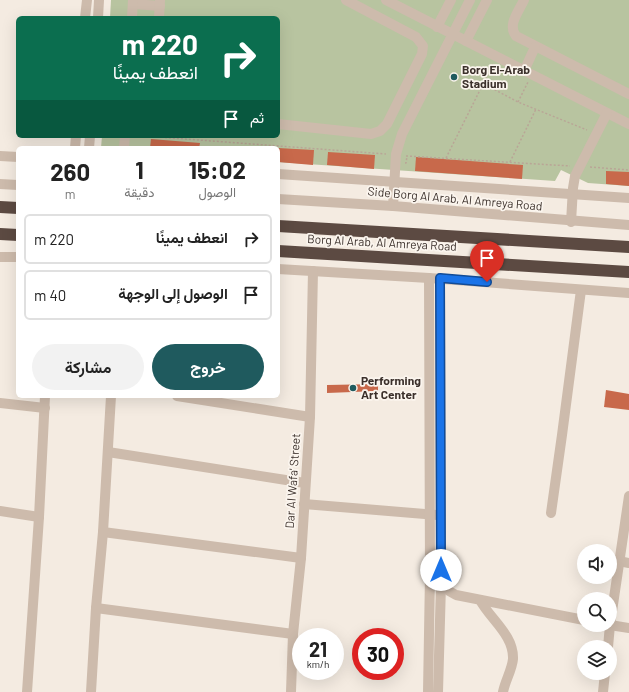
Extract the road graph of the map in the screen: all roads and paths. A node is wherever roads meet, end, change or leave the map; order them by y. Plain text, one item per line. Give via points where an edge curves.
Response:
1 (87, 0) edge
2 (99, 0) edge
3 (346, 0) edge
4 (386, 0) edge
5 (451, 0) edge
6 (470, 0) edge
7 (487, 0) edge
8 (524, 0) edge
9 (133, 2) edge
10 (160, 3) edge
11 (85, 16) edge
12 (98, 16) edge
13 (132, 16) edge
14 (159, 16) edge
15 (437, 27) junction
16 (452, 34) junction
17 (466, 41) junction
18 (535, 47) junction
19 (497, 57) junction
20 (528, 73) junction
21 (484, 84) junction
22 (629, 94) edge
23 (518, 102) junction
24 (536, 109) junction
25 (608, 113) junction
26 (280, 124) edge
27 (629, 124) edge
28 (596, 134) junction
29 (0, 156) edge
30 (16, 157) edge
31 (446, 158) dead end
32 (510, 162) dead end
33 (280, 174) edge
34 (394, 182) junction
35 (0, 184) edge
36 (16, 185) edge
37 (572, 194) junction
38 (629, 198) edge
39 (280, 199) edge
40 (393, 206) junction
41 (0, 207) edge
42 (16, 208) edge
43 (571, 222) junction
44 (629, 225) edge
45 (280, 226) edge
46 (0, 234) edge
47 (16, 235) edge
48 (629, 247) edge
49 (280, 251) edge
50 (0, 257) edge
51 (16, 257) edge
52 (280, 269) edge
53 (313, 271) junction
54 (629, 272) edge
55 (429, 278) junction
56 (440, 278) junction
57 (581, 290) junction
58 (629, 293) edge
59 (429, 358) junction
60 (440, 358) junction
61 (45, 398) edge
62 (111, 398) edge
63 (190, 398) edge
64 (0, 403) edge
65 (45, 408) junction
66 (310, 417) junction
67 (108, 452) junction
68 (305, 483) junction
69 (629, 496) edge
70 (304, 504) junction
71 (0, 511) edge
72 (550, 513) dead end
73 (435, 515) junction
74 (39, 517) junction
75 (103, 532) junction
76 (301, 558) junction
77 (624, 562) edge
78 (430, 575) junction
79 (441, 584) junction
80 (617, 594) edge
81 (480, 600) junction
82 (96, 608) junction
83 (577, 619) edge
84 (617, 626) edge
85 (294, 628) edge
86 (629, 628) edge
87 (292, 634) edge
88 (292, 663) edge
89 (604, 680) edge
90 (27, 692) edge
91 (91, 692) edge
92 (291, 692) edge
93 (428, 692) edge
94 (438, 692) edge
95 (503, 692) edge
96 (603, 692) edge

1 - 11 street
2 - 12 street
3 - 26 street via 416,37 423,46 422,54 387,124 380,131 371,134
4 - 15 street
5 - 15 street
6 - 16 street
7 - 17 street
8 - 18 street via 512,23 512,30 516,36
9 - 10 street
9 - 13 street
10 - 14 street
15 - 16 street
16 - 17 street
16 - 34 street via 402,134 396,154
17 - 19 street
18 - 20 street
18 - 22 street
19 - 20 street
19 - 21 path
20 - 23 path
20 - 25 street
21 - 23 path
21 - 31 path
23 - 24 path
24 - 28 path
24 - 32 path
25 - 27 street
25 - 28 street
28 - 37 street via 575,176
29 - 30 street
33 - 34 street
34 - 37 street
34 - 40 street
35 - 36 street
37 - 38 street
37 - 43 street
39 - 40 street, Side Borg Al Arab, Al Amreya Road
40 - 43 street, Side Borg Al Arab, Al Amreya Road
41 - 42 highway
43 - 44 street, Side Borg Al Arab, Al Amreya Road
45 - 48 highway, Borg Al Arab, Al Amreya Road
46 - 47 highway
49 - 54 highway, Borg Al Arab, Al Amreya Road
50 - 51 street
52 - 53 street
53 - 55 street
53 - 66 street, Dar Al Wafa' Street
55 - 56 street
55 - 59 street
56 - 57 street
56 - 60 street
57 - 58 street
57 - 72 street via 564,427
59 - 60 street
59 - 73 street
60 - 73 street
61 - 65 street
62 - 67 street
63 - 66 street
64 - 65 street
65 - 74 street
66 - 68 street, Dar Al Wafa' Street
67 - 68 street
67 - 75 street
68 - 70 street, Dar Al Wafa' Street
69 - 77 street
70 - 73 street
70 - 76 street, Dar Al Wafa' Street
71 - 74 street
73 - 78 street
73 - 79 street
74 - 90 street
75 - 76 street
75 - 82 street
76 - 85 street, Dar Al Wafa' Street
77 - 80 street
78 - 79 street
78 - 93 street
79 - 81 street via 456,595
79 - 94 street
81 - 83 street
81 - 95 street via 504,632 512,652 512,666
82 - 87 street
82 - 91 street
84 - 86 street
88 - 92 street, Dar Al Wafa' Street
89 - 96 street

